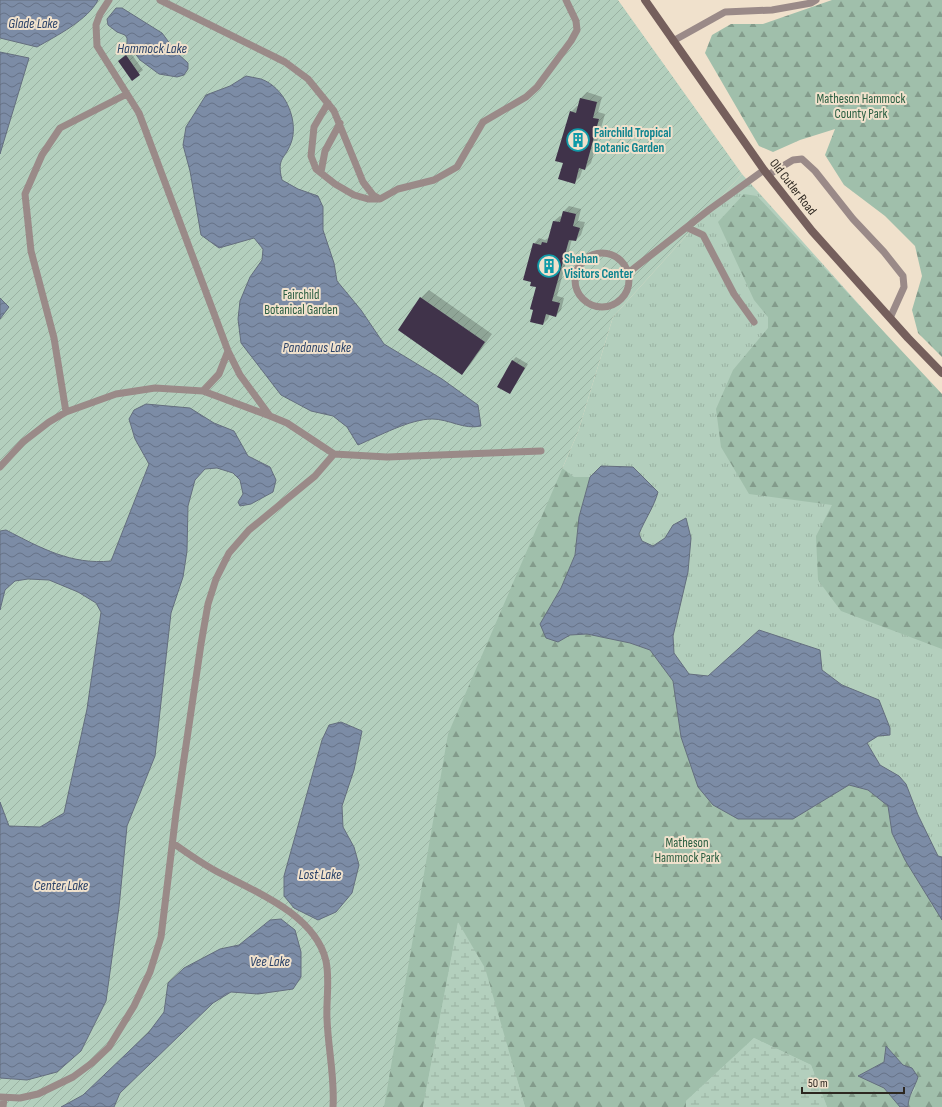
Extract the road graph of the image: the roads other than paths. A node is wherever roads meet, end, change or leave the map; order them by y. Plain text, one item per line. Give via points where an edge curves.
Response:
1 (108, 0) edge
2 (160, 0) edge
3 (566, 0) edge
4 (645, 0) edge
5 (816, 0) edge
6 (673, 41) junction
7 (127, 94) junction
8 (328, 103) junction
9 (340, 123) junction
10 (321, 172) junction
11 (766, 173) junction
12 (380, 198) junction
13 (688, 228) junction
14 (628, 273) junction
15 (890, 318) junction
16 (754, 322) dead end
17 (228, 351) junction
18 (942, 373) edge
19 (204, 391) junction
20 (66, 412) junction
21 (270, 416) junction
22 (541, 451) dead end
23 (334, 454) junction
24 (0, 467) edge
25 (173, 843) junction
26 (2, 1098) edge
27 (3, 1107) edge
28 (333, 1107) edge

1 - 7 lane via 98,20 96,40 100,52
2 - 8 lane via 290,65 308,79
3 - 12 lane via 576,21 577,30 537,87 526,97 483,122 457,167 434,180 398,189
4 - 6 main road, Old Cutler Road
5 - 6 lane via 772,10 725,12
6 - 11 main road, Old Cutler Road
7 - 17 lane via 139,113
7 - 20 lane via 60,128 42,155 25,194 31,251 54,338
8 - 9 lane
8 - 10 lane via 314,128 312,142 311,156 316,169
9 - 10 lane via 325,151
9 - 12 lane via 363,182 373,195
10 - 12 lane via 335,184 354,194 368,199
11 - 13 lane via 710,209
11 - 15 main road, Old Cutler Road via 812,231
11 - 15 lane via 793,160 802,159 815,171 903,276 904,287
13 - 14 lane
13 - 16 lane via 703,235 734,294
14 - 14 lane via 618,258 607,254 595,254 585,260 578,269 578,291 585,301 592,305 609,306 617,303 625,293 629,281
15 - 18 main road, Old Cutler Road
17 - 19 lane via 219,374
17 - 21 lane via 240,375
19 - 20 lane via 155,388 116,394
19 - 21 lane
20 - 24 lane via 23,442
21 - 23 lane via 287,423
22 - 23 lane via 387,457
23 - 25 lane via 315,476 249,530 229,553 219,572 208,604 202,636
25 - 26 lane via 160,942 143,987 115,1038 96,1060 63,1083 29,1096
25 - 28 lane via 198,861 276,902 318,940 328,971 326,1017
26 - 27 lane

